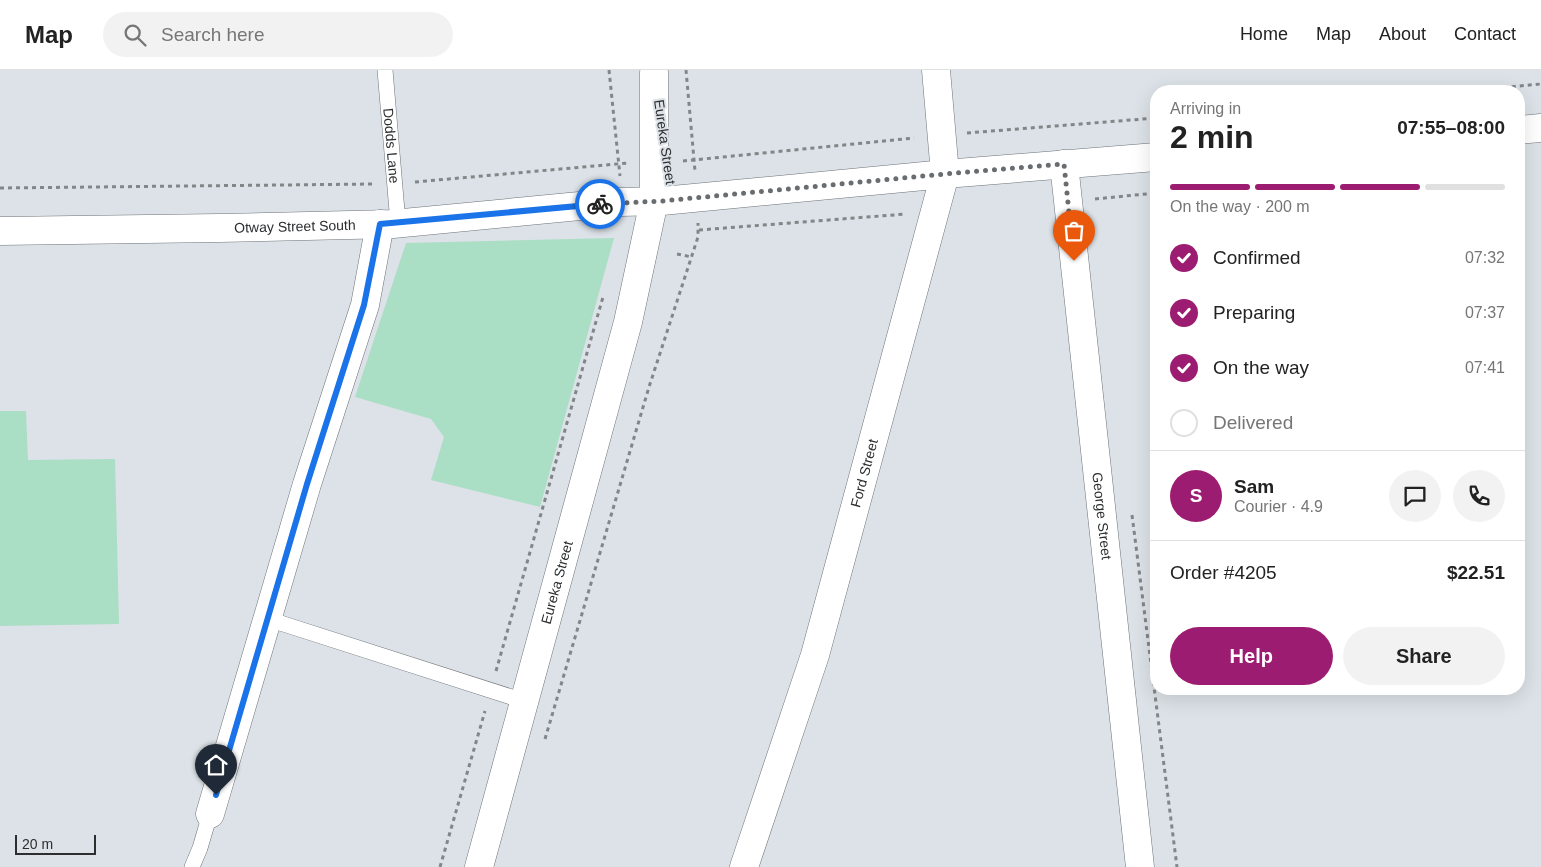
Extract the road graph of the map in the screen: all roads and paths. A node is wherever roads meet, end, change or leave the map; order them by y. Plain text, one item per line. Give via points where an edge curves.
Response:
1 (385, 70) edge
2 (610, 70) edge
3 (686, 70) edge
4 (936, 70) edge
5 (654, 72) edge
6 (1541, 84) edge
7 (1525, 85) edge
8 (1150, 119) edge
9 (1541, 128) edge
10 (1525, 129) edge
11 (942, 136) junction
12 (1150, 157) edge
13 (695, 160) junction
14 (683, 161) dead end
15 (631, 162) dead end
16 (619, 164) junction
17 (1064, 164) junction
18 (945, 174) junction
19 (696, 179) dead end
20 (396, 184) junction
21 (0, 188) edge
22 (1150, 194) edge
23 (664, 200) junction
24 (1067, 202) junction
25 (934, 212) junction
26 (697, 215) dead end
27 (389, 223) junction
28 (699, 230) junction
29 (0, 231) edge
30 (676, 254) dead end
31 (692, 257) junction
32 (605, 290) dead end
33 (268, 618) junction
34 (491, 690) junction
35 (524, 701) junction
36 (544, 743) dead end
37 (210, 814) joint
38 (480, 859) edge
39 (192, 867) edge
40 (440, 867) edge
41 (744, 867) edge
42 (1140, 867) edge

1 - 20 lane, Dodds Lane
2 - 16 path
3 - 13 path
4 - 11 street, Ford Street
5 - 23 street, Eureka Street
6 - 7 path
8 - 11 path
9 - 10 street
11 - 13 path
11 - 18 street, Ford Street
12 - 17 street, Otway Street South
13 - 14 path
13 - 19 path
15 - 16 path
16 - 20 path
17 - 18 street, Otway Street South
17 - 24 street, George Street
18 - 23 street, Otway Street South
18 - 25 street, Ford Street
20 - 21 path
20 - 27 lane, Dodds Lane
22 - 24 path
23 - 27 street, Otway Street South
23 - 35 street, Eureka Street
24 - 42 street, George Street
25 - 28 path
25 - 41 street, Ford Street via 815,655
26 - 28 path
27 - 29 street, Otway Street South
27 - 33 street, Dodds Lane
28 - 31 path
30 - 31 path
31 - 36 path via 644,406
32 - 34 path
33 - 34 lane
33 - 37 street, Dodds Lane
34 - 35 lane
34 - 40 path
35 - 38 street, Eureka Street
37 - 39 lane, Dodds Lane

